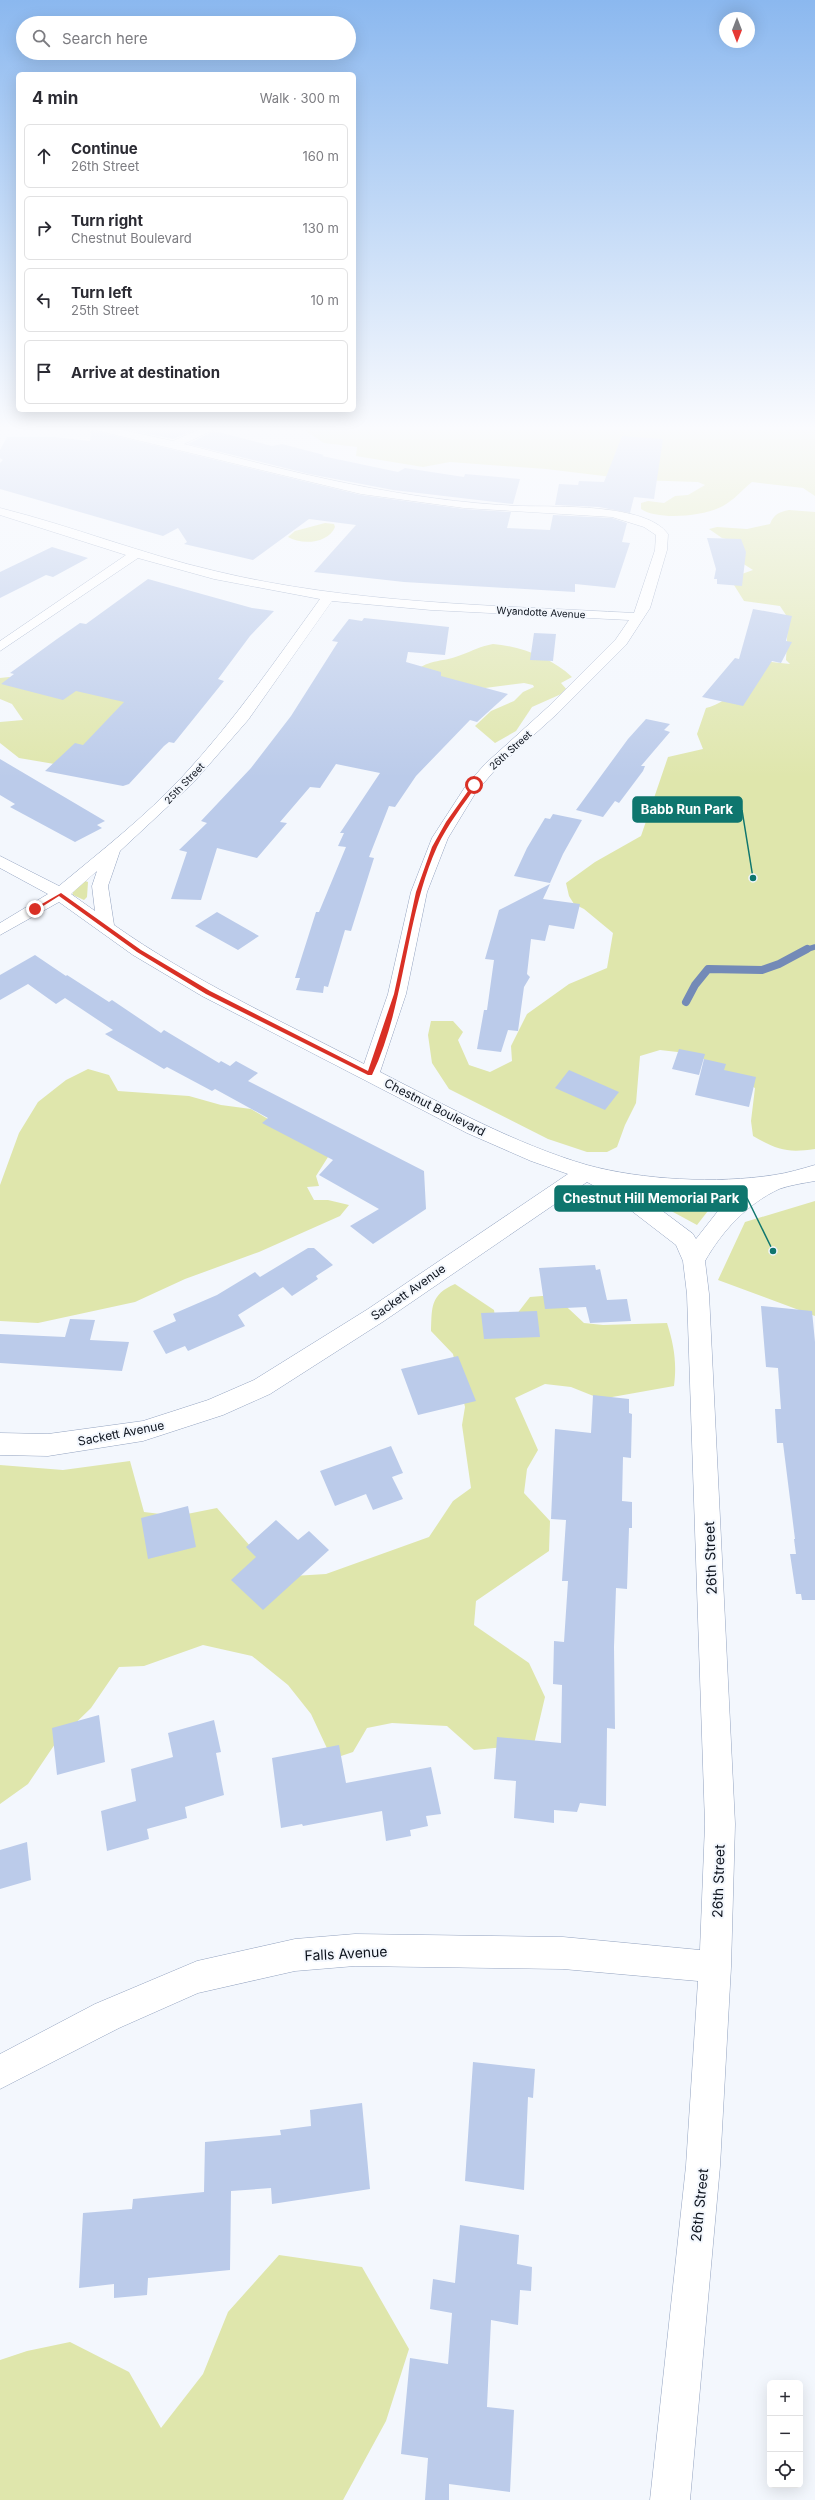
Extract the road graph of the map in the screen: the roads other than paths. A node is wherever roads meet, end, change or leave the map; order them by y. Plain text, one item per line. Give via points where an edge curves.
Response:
1 (106, 545) edge
2 (662, 545) edge
3 (136, 554) junction
4 (328, 598) junction
5 (638, 617) junction
6 (0, 647) edge
7 (113, 849) junction
8 (0, 861) edge
9 (60, 894) junction
10 (106, 928) junction
11 (0, 930) edge
12 (370, 1074) junction
13 (586, 1172) junction
14 (815, 1173) edge
15 (774, 1183) junction
16 (694, 1261) junction
17 (0, 1444) edge
18 (715, 1966) junction
19 (0, 2072) edge
20 (670, 2500) edge

1 - 3 street, Wyandotte Avenue
2 - 5 street, 26th Street via 644,608
3 - 4 street, Wyandotte Avenue via 248,583
3 - 6 street
4 - 5 street, Wyandotte Avenue
4 - 7 street, 25th Street via 228,736 188,780
5 - 12 street, 26th Street via 605,659 490,767 448,822 435,847 419,892 397,994
7 - 9 street, 25th Street
7 - 10 street via 100,886
8 - 9 street, Chestnut Boulevard
9 - 10 street, Chestnut Boulevard
9 - 11 street, 25th Street
10 - 12 street, Chestnut Boulevard via 208,992
12 - 13 street, Chestnut Boulevard via 474,1128 538,1156
13 - 15 street via 619,1179 694,1187
13 - 16 street, 26th Street via 618,1189 669,1226 685,1240
13 - 17 street, Sackett Avenue via 376,1315 262,1387 202,1413 143,1431 48,1445
14 - 15 street
15 - 16 street via 727,1214 709,1234
16 - 18 street, 26th Street via 706,1453 720,1824
18 - 19 street, Falls Avenue via 564,1953 355,1950 295,1955 197,1977 106,2016
18 - 20 street, 26th Street via 703,2166

